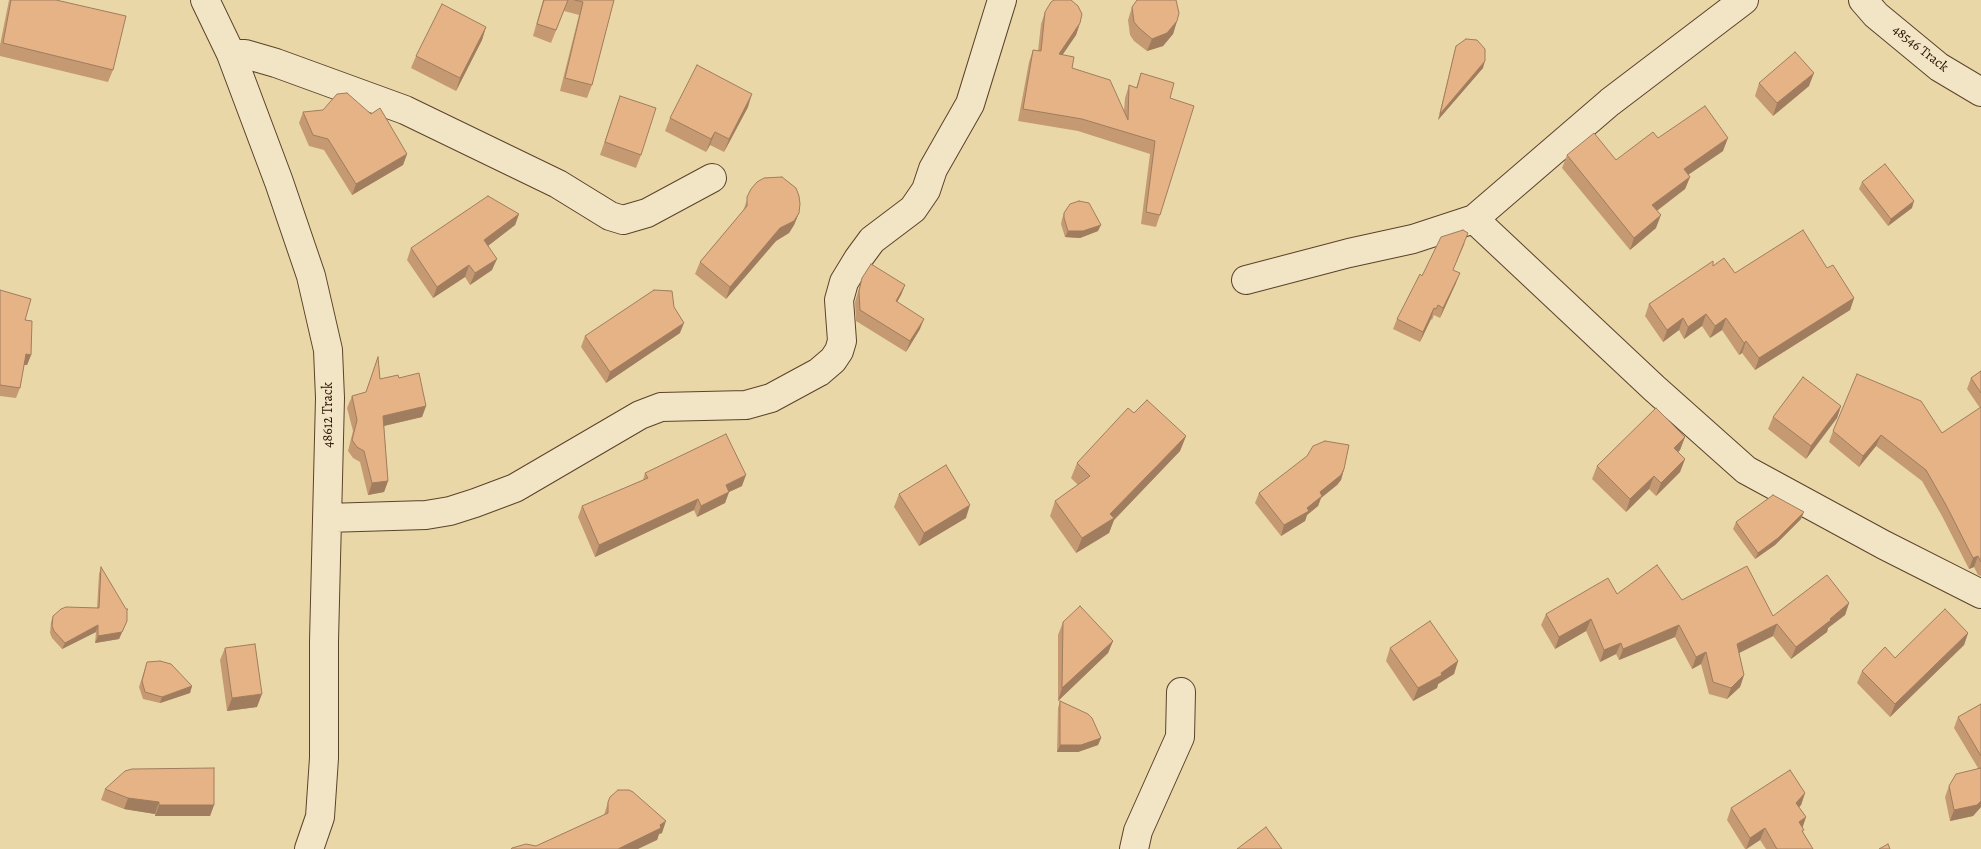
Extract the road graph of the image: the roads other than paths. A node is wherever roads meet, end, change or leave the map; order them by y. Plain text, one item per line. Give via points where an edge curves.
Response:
1 (205, 0) edge
2 (1002, 0) edge
3 (1744, 0) edge
4 (1863, 0) edge
5 (231, 54) junction
6 (1981, 92) edge
7 (712, 178) dead end
8 (1474, 219) junction
9 (1246, 280) dead end
10 (327, 518) junction
11 (1981, 594) edge
12 (1181, 692) dead end
13 (309, 849) edge
14 (1134, 849) edge

1 - 5 street, 48612 Track
2 - 10 street via 970,104 933,169 926,190 913,209 872,240 844,282 839,300 842,341 839,352 819,372 771,398 746,405 660,407 640,415 515,488 450,511
3 - 8 street via 1610,102
4 - 6 street, 48546 Track via 1876,15 1939,67
5 - 7 street via 245,54 276,63 406,110 558,184 610,216 623,220 647,213
5 - 10 street, 48612 Track via 311,276 328,350
8 - 9 street via 1413,239
8 - 11 street via 1746,470
10 - 13 street, 48612 Track via 324,758 320,818
12 - 14 street via 1180,737 1138,831

